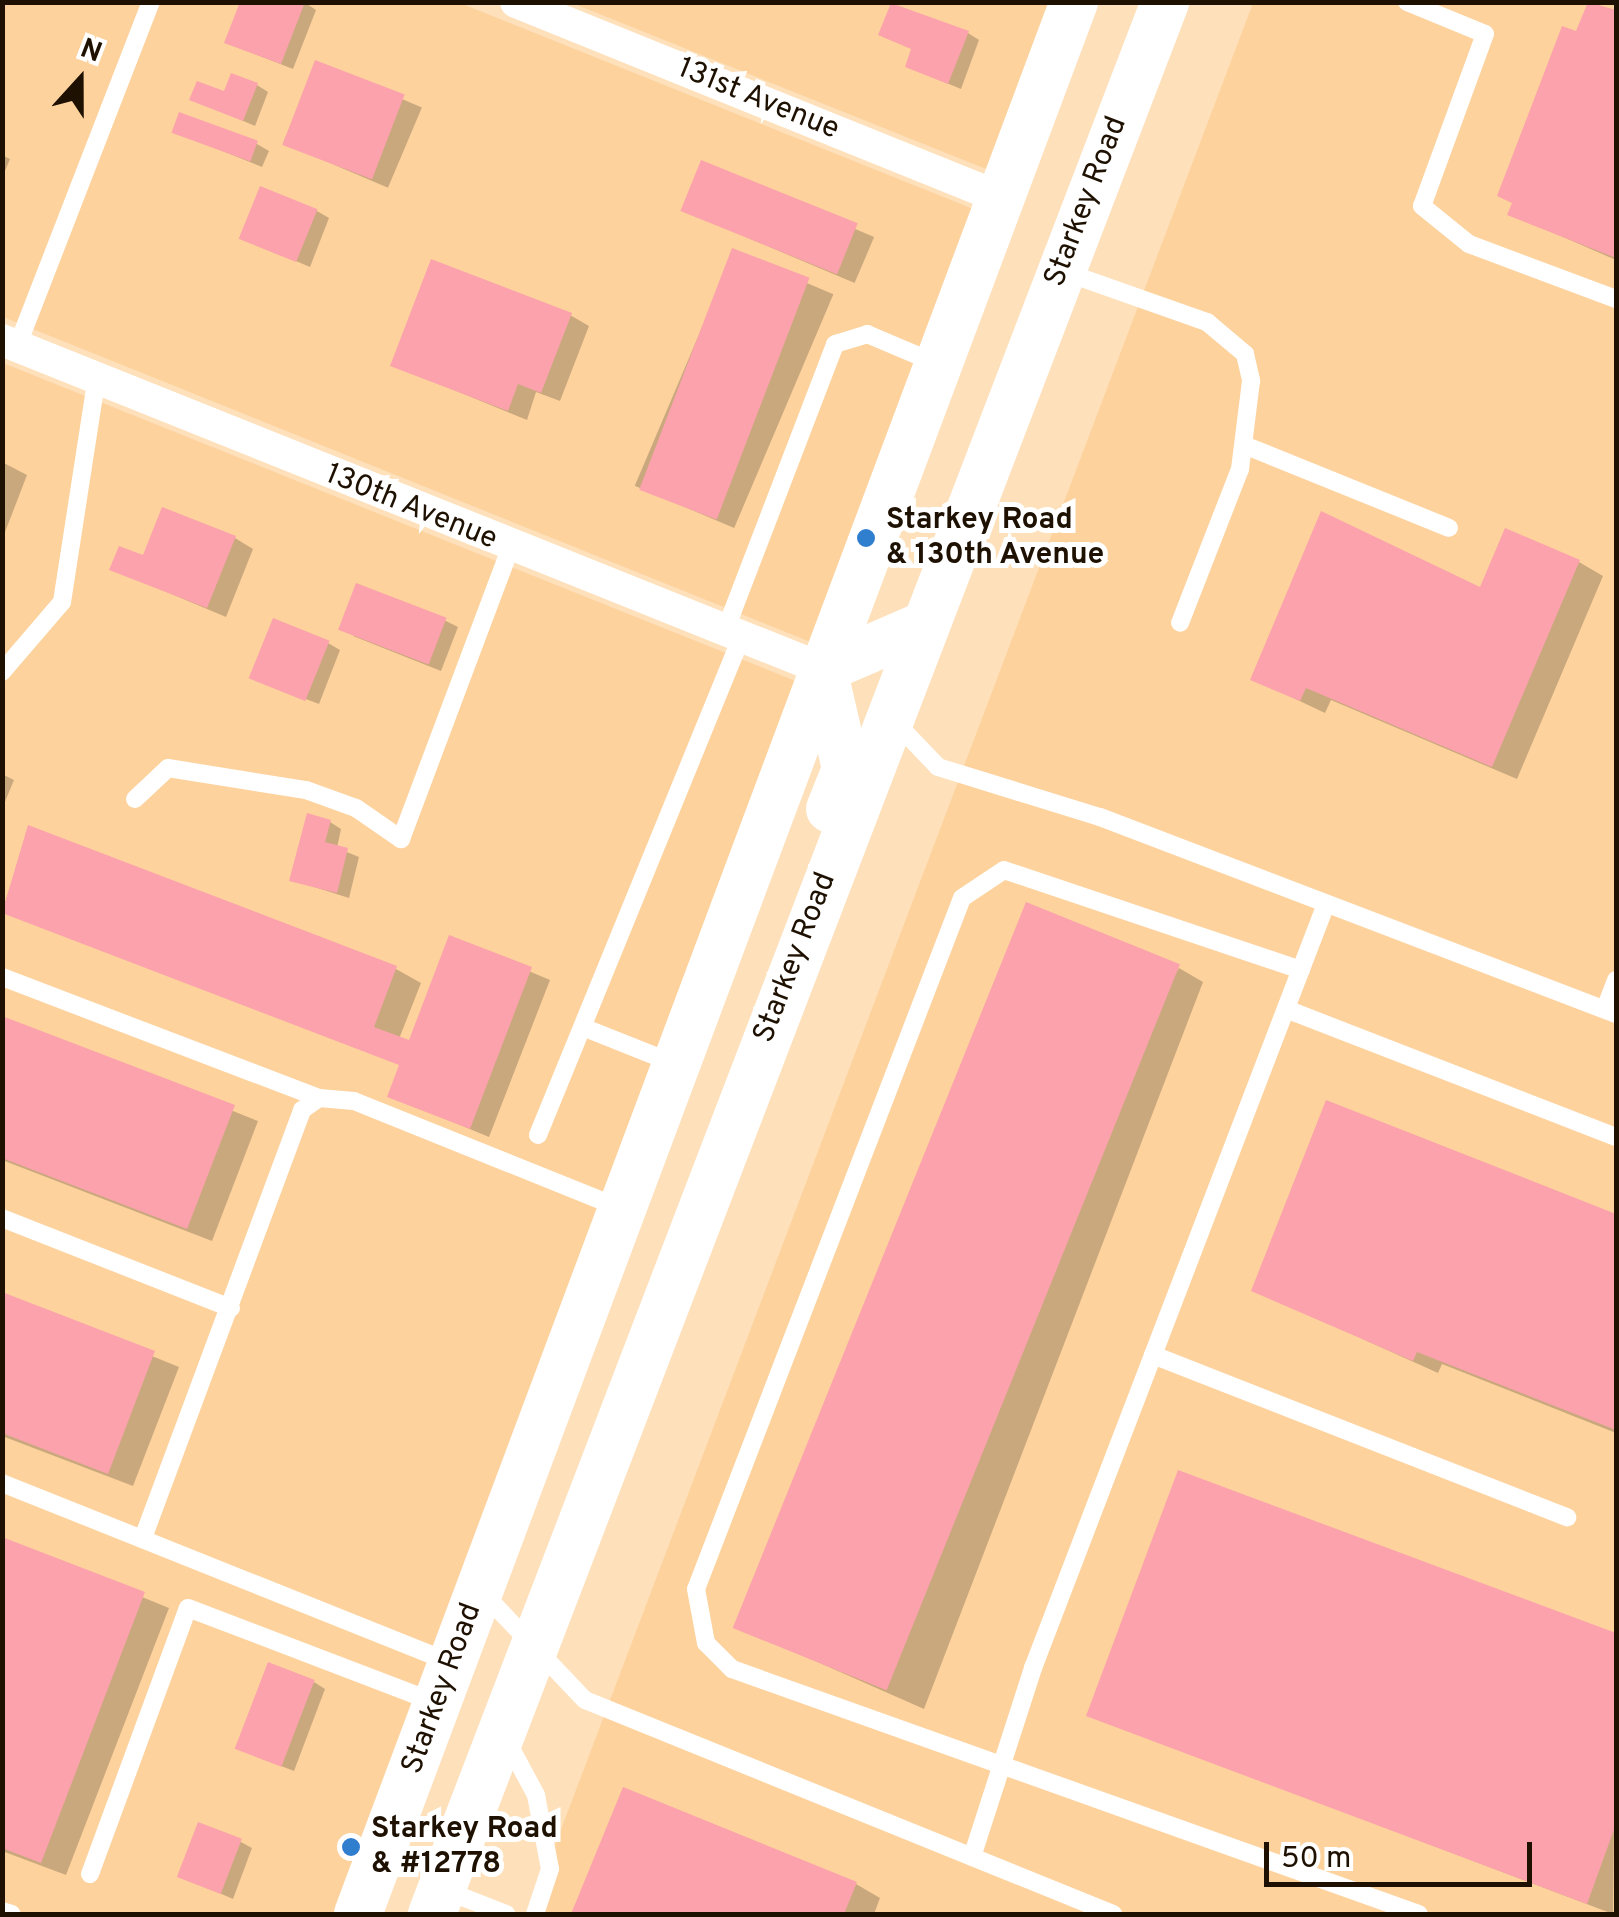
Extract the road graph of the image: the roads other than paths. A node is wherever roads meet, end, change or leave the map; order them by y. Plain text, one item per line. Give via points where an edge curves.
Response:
1 (151, 2) edge
2 (516, 2) edge
3 (1074, 2) edge
4 (1165, 2) edge
5 (1407, 2) edge
6 (1001, 198) junction
7 (1060, 270) junction
8 (1616, 299) edge
9 (10, 343) edge
10 (938, 364) junction
11 (96, 383) junction
12 (1244, 445) junction
13 (1449, 528) dead end
14 (511, 547) junction
15 (1180, 623) dead end
16 (923, 626) junction
17 (733, 634) junction
18 (823, 670) junction
19 (2, 672) edge
20 (888, 714) junction
21 (135, 799) dead end
22 (1326, 904) junction
23 (1301, 970) junction
24 (2, 978) edge
25 (1616, 980) edge
26 (785, 985) junction
27 (1286, 1009) junction
28 (1611, 1012) edge
29 (585, 1028) junction
30 (676, 1064) junction
31 (319, 1098) junction
32 (538, 1135) dead end
33 (1616, 1138) edge
34 (622, 1209) junction
35 (2, 1218) edge
36 (231, 1308) junction
37 (1153, 1355) junction
38 (2, 1484) edge
39 (1567, 1518) dead end
40 (143, 1538) junction
41 (480, 1590) junction
42 (536, 1642) junction
43 (445, 1683) junction
44 (502, 1732) junction
45 (1002, 1764) junction
46 (972, 1858) junction
47 (90, 1874) dead end
48 (437, 1902) edge
49 (2, 1911) edge
50 (12, 1914) edge
51 (358, 1914) edge
52 (506, 1914) edge
53 (535, 1914) edge
54 (1113, 1914) edge
55 (1418, 1914) edge

1 - 9 lane
2 - 6 street, 131st Avenue
3 - 6 main road, Starkey Road
4 - 7 main road, Starkey Road
5 - 8 lane via 1485,34 1422,206 1469,244
6 - 10 main road, Starkey Road
7 - 12 lane via 1232,335 1251,381
7 - 16 main road, Starkey Road
9 - 11 street, 130th Avenue
10 - 17 lane via 867,334 836,344
10 - 18 main road, Starkey Road
11 - 14 street, 130th Avenue
11 - 19 lane via 62,602
12 - 13 lane
12 - 15 lane
14 - 17 street, 130th Avenue
14 - 21 lane via 401,839 356,808 306,790 168,768
16 - 18 main road
16 - 20 main road, Starkey Road
17 - 18 street, 130th Avenue
17 - 29 lane
18 - 26 main road via 846,769 774,950
18 - 30 main road, Starkey Road
20 - 22 lane via 938,767
20 - 26 main road, Starkey Road
22 - 23 lane
22 - 28 lane
23 - 27 lane
23 - 45 lane via 1057,881 1004,870 962,898 696,1589 706,1643 732,1669
24 - 31 lane
25 - 28 lane
26 - 42 main road, Starkey Road
27 - 33 lane
27 - 37 lane
29 - 30 lane
29 - 32 lane
30 - 34 main road, Starkey Road
31 - 34 lane via 354,1101
31 - 36 lane via 302,1110
34 - 41 main road, Starkey Road
35 - 36 lane
36 - 40 lane
37 - 39 lane
37 - 45 lane
38 - 40 lane
40 - 43 lane
41 - 42 lane
41 - 43 main road, Starkey Road
42 - 44 main road, Starkey Road
42 - 46 lane via 584,1700
43 - 47 lane via 188,1608
43 - 51 main road, Starkey Road
44 - 48 main road, Starkey Road
44 - 53 lane via 536,1795 550,1869
45 - 46 lane
45 - 55 lane
46 - 54 lane
48 - 52 lane
49 - 50 lane

